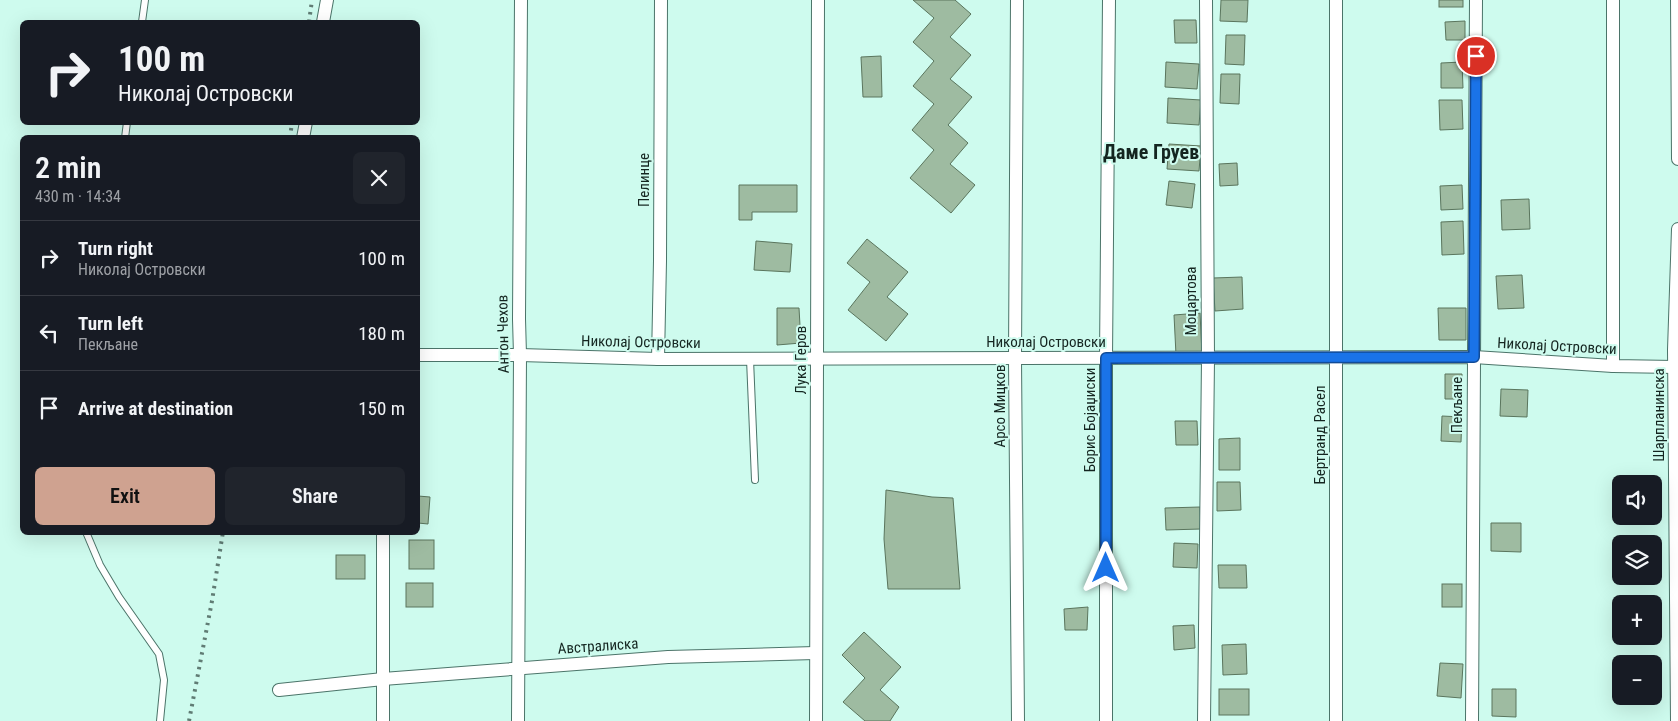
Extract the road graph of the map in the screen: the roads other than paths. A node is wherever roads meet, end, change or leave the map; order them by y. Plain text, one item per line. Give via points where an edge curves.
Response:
1 (145, 0) edge
2 (327, 0) edge
3 (521, 0) edge
4 (661, 0) edge
5 (818, 0) edge
6 (1017, 0) edge
7 (1109, 0) edge
8 (1206, 0) edge
9 (1336, 0) edge
10 (1476, 0) edge
11 (1613, 0) edge
12 (1677, 0) edge
13 (142, 20) edge
14 (323, 20) edge
15 (1678, 159) edge
16 (1678, 230) edge
17 (1676, 350) edge
18 (420, 355) edge
19 (520, 355) junction
20 (1337, 357) junction
21 (1474, 357) junction
22 (1106, 358) junction
23 (658, 359) junction
24 (750, 359) junction
25 (817, 359) junction
26 (1015, 359) junction
27 (1208, 359) junction
28 (1613, 366) junction
29 (1675, 367) junction
30 (755, 480) dead end
31 (87, 535) edge
32 (383, 535) edge
33 (815, 653) junction
34 (518, 668) junction
35 (383, 679) junction
36 (279, 690) dead end
37 (160, 721) edge
38 (383, 721) edge
39 (518, 721) edge
40 (816, 721) edge
41 (1018, 721) edge
42 (1106, 721) edge
43 (1204, 721) edge
44 (1336, 721) edge
45 (1472, 721) edge
46 (1677, 721) edge

1 - 13 lane
2 - 14 street
3 - 19 street, Антон Чехов
4 - 23 street, Пелинце
5 - 25 street, Лука Геров
6 - 26 street, Арсо Мицков
7 - 22 street, Борис Бојаџиски
8 - 27 street, Моцартова
9 - 20 street, Бертранд Расел
10 - 21 street, Пекљане
11 - 28 street
12 - 15 street
16 - 17 street, Шарпланинска
17 - 29 street, Шарпланинска
18 - 19 street, Николај Островски
19 - 23 street, Николај Островски
19 - 34 street, Антон Чехов
20 - 21 street, Николај Островски
20 - 27 street, Николај Островски
20 - 44 street, Бертранд Расел
21 - 28 street, Николај Островски
21 - 45 street, Пекљане
22 - 26 street, Николај Островски
22 - 27 street, Николај Островски
22 - 42 street, Борис Бојаџиски
23 - 24 street, Николај Островски
24 - 25 street, Николај Островски
24 - 30 lane
25 - 26 street, Николај Островски
25 - 33 street, Лука Геров
26 - 41 street, Арсо Мицков
27 - 43 street, Моцартова
28 - 29 street, Николај Островски
29 - 46 street, Шарпланинска
31 - 37 lane via 119,597 159,654 164,680
32 - 35 street
33 - 34 street, Австралиска via 668,657
33 - 40 street, Лука Геров
34 - 35 street, Австралиска
34 - 39 street, Антон Чехов
35 - 36 street, Австралиска
35 - 38 street

